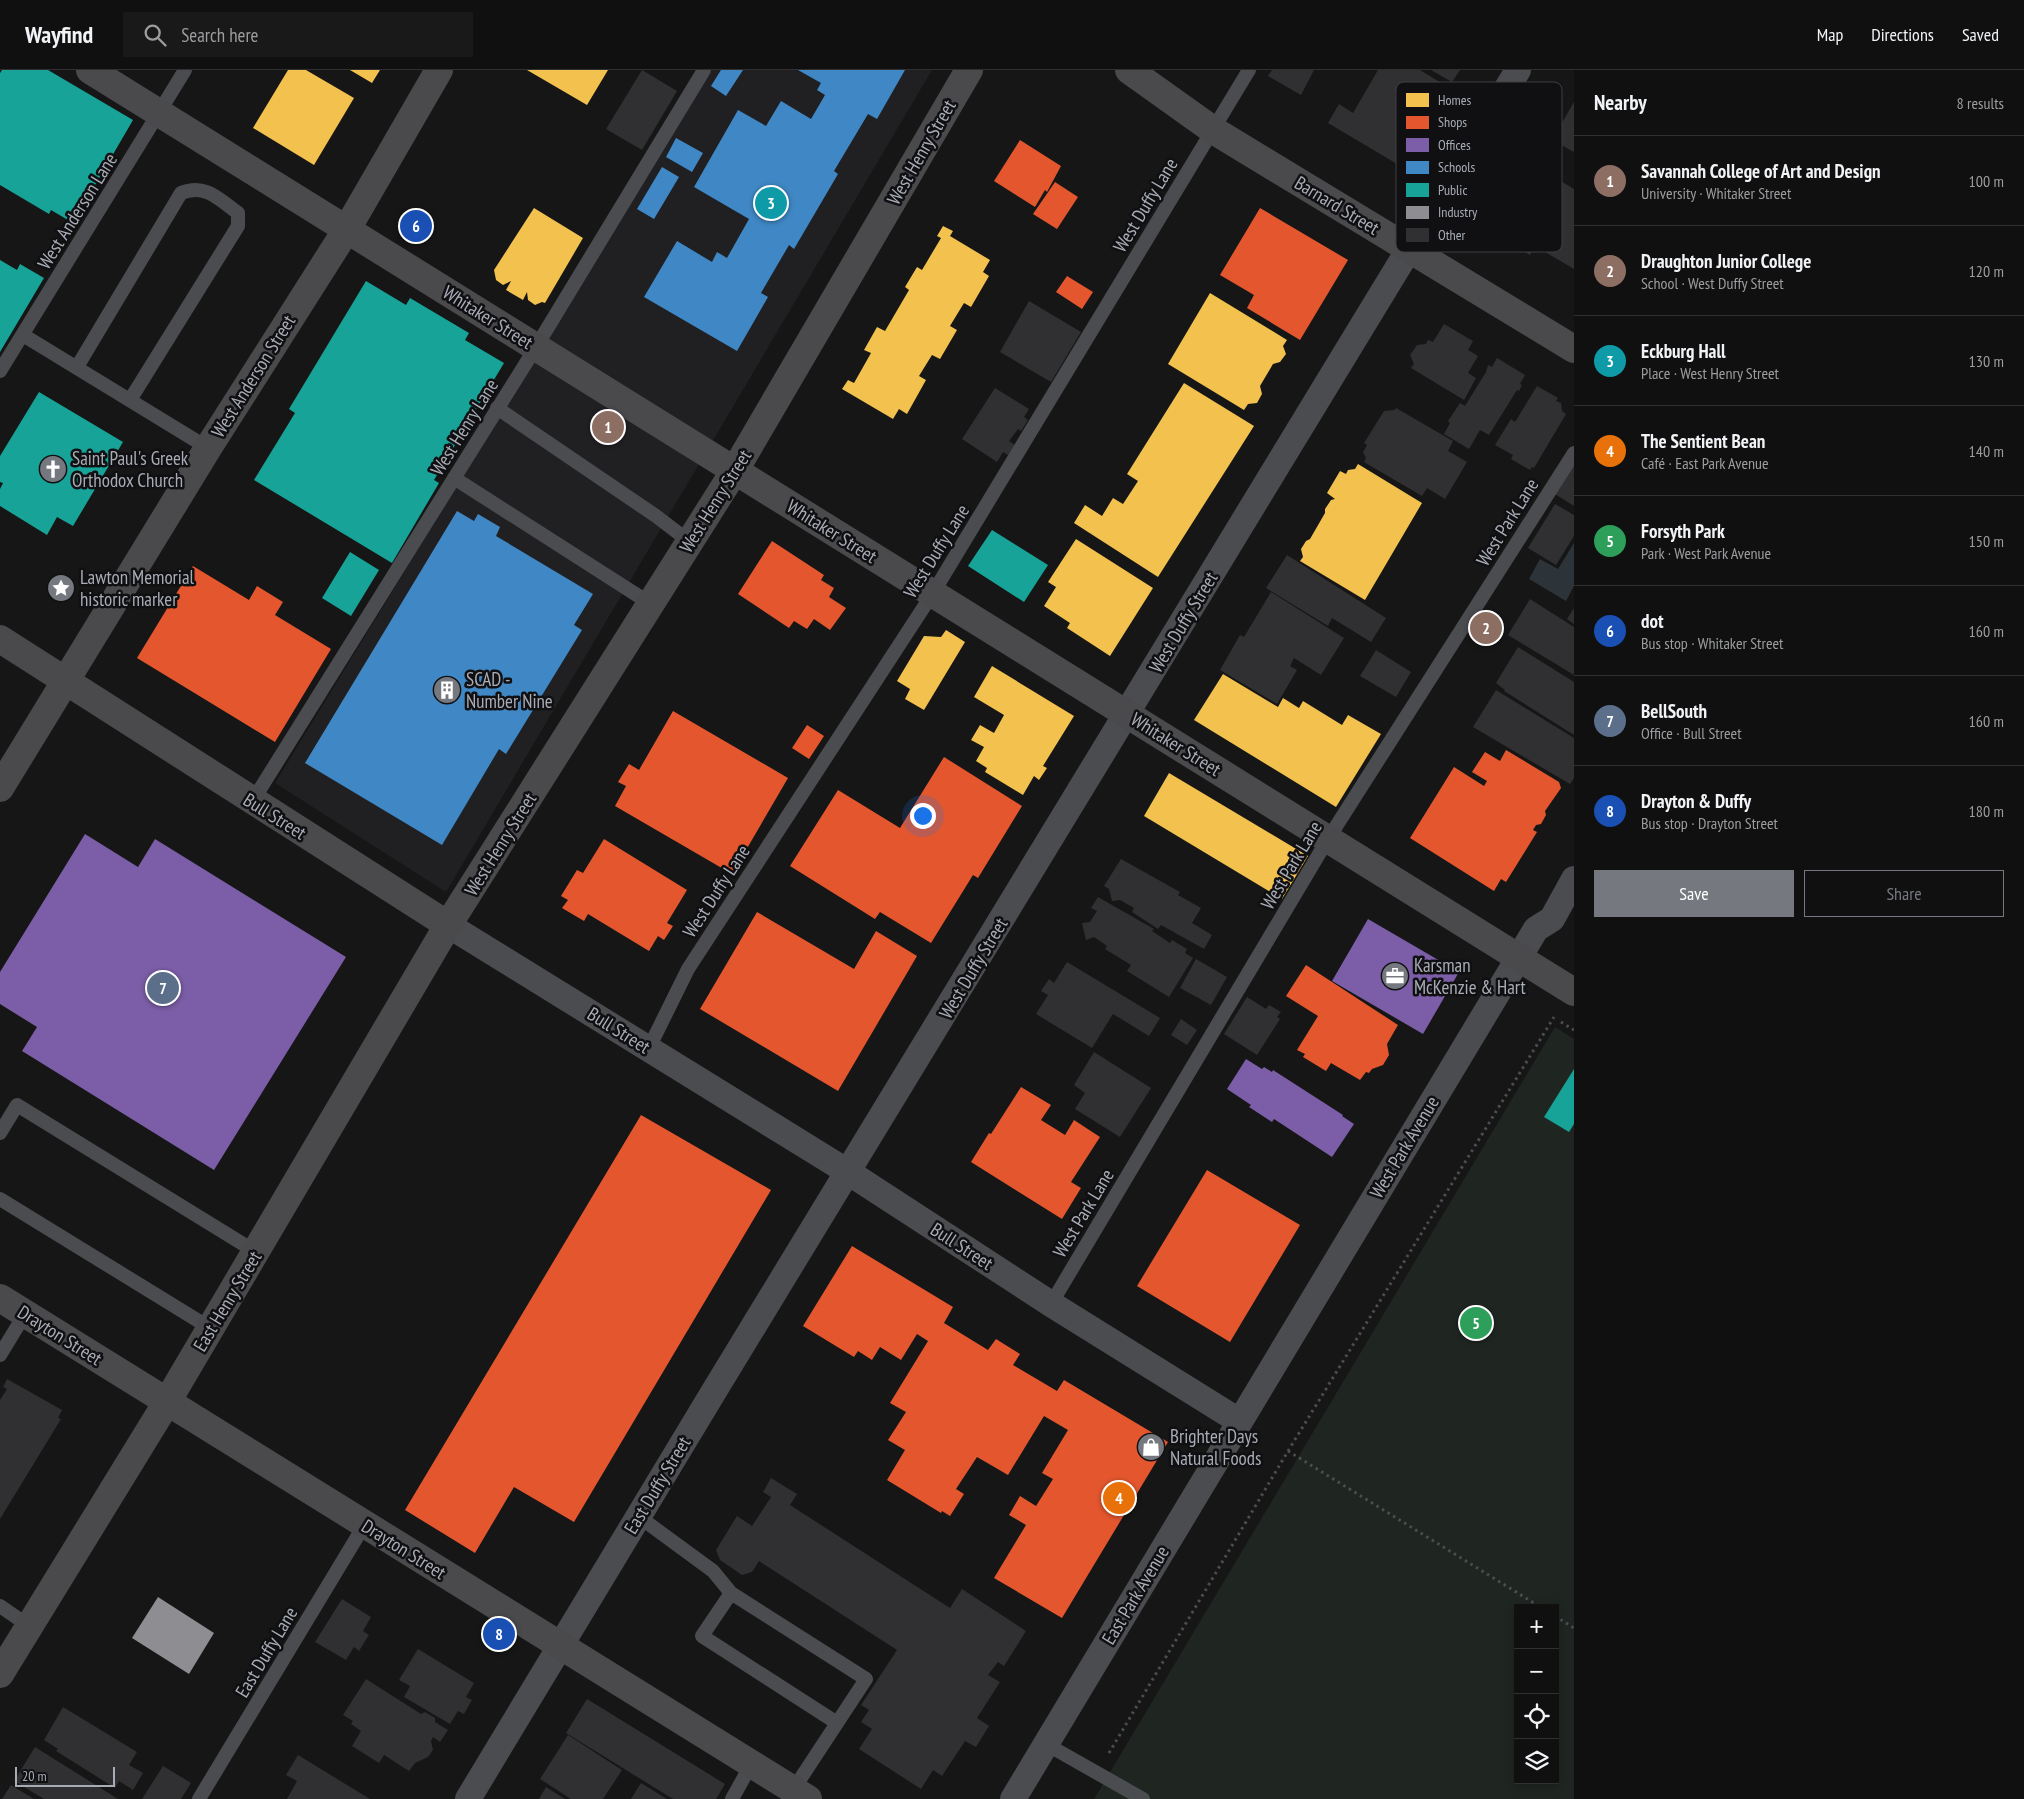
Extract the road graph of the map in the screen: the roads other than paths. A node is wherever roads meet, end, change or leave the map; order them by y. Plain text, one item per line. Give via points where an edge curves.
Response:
1 (90, 70) edge
2 (184, 70) edge
3 (439, 70) edge
4 (704, 70) edge
5 (969, 70) edge
6 (1129, 70) edge
7 (1249, 70) edge
8 (1518, 70) edge
9 (1511, 82) edge
10 (159, 113) junction
11 (1213, 130) junction
12 (347, 229) junction
13 (1396, 241) edge
14 (1407, 252) edge
15 (1414, 252) edge
16 (23, 334) junction
17 (536, 347) junction
18 (1574, 349) edge
19 (77, 367) junction
20 (0, 371) edge
21 (130, 400) junction
22 (497, 408) junction
23 (208, 448) junction
24 (1574, 452) edge
25 (735, 470) junction
26 (454, 478) junction
27 (690, 542) junction
28 (933, 593) junction
29 (651, 604) junction
30 (0, 639) edge
31 (64, 681) junction
32 (1128, 714) junction
33 (0, 788) edge
34 (252, 802) junction
35 (1328, 838) junction
36 (1574, 879) edge
37 (448, 925) junction
38 (1519, 957) junction
39 (1574, 992) edge
40 (649, 1048) junction
41 (0, 1133) edge
42 (848, 1172) junction
43 (0, 1199) edge
44 (256, 1252) junction
45 (0, 1298) edge
46 (1051, 1304) junction
47 (25, 1314) junction
48 (210, 1328) junction
49 (0, 1355) edge
50 (167, 1402) junction
51 (1239, 1421) junction
52 (1224, 1445) joint
53 (638, 1516) junction
54 (365, 1524) junction
55 (731, 1593) junction
56 (0, 1606) edge
57 (29, 1626) junction
58 (559, 1647) junction
59 (0, 1674) edge
60 (837, 1723) junction
61 (1046, 1744) junction
62 (752, 1763) junction
63 (801, 1794) edge
64 (199, 1799) edge
65 (468, 1799) edge
66 (732, 1799) edge
67 (1013, 1799) edge
68 (1143, 1799) edge

1 - 10 main road, Whitaker Street
2 - 10 lane, West Anderson Lane
3 - 12 main road, West Anderson Street
4 - 17 lane, West Henry Lane
5 - 25 main road, West Henry Street
6 - 11 main road, Barnard Street
7 - 11 lane, West Duffy Lane
8 - 9 street, West Duffy Street
10 - 12 main road, Whitaker Street
10 - 16 lane, West Anderson Lane
11 - 13 main road, Barnard Street
11 - 28 lane, West Duffy Lane
12 - 17 main road, Whitaker Street
12 - 23 main road, West Anderson Street
14 - 32 street, West Duffy Street
15 - 18 main road, Barnard Street
16 - 19 lane
16 - 20 lane, West Anderson Lane
17 - 22 lane, West Henry Lane
17 - 25 main road, Whitaker Street
19 - 21 lane
19 - 21 lane via 181,193 192,188 220,200 238,213 238,226
21 - 23 lane
22 - 26 lane, West Henry Lane
22 - 27 lane
23 - 31 main road, West Anderson Street
24 - 35 lane, West Park Lane
25 - 27 main road, West Henry Street
25 - 28 main road, Whitaker Street
26 - 29 lane
26 - 34 lane, West Henry Lane
27 - 29 main road, West Henry Street
28 - 32 main road, Whitaker Street
28 - 40 lane, West Duffy Lane via 688,969
29 - 37 main road, West Henry Street
30 - 31 main road, Bull Street
31 - 33 main road, West Anderson Street
31 - 34 main road, Bull Street
32 - 35 main road, Whitaker Street
32 - 42 street, West Duffy Street
34 - 37 main road, Bull Street
35 - 38 main road, Whitaker Street
35 - 46 lane, West Park Lane
36 - 38 street, West Park Avenue via 1552,919 1536,929
37 - 40 street, Bull Street
37 - 44 main road, East Henry Street
38 - 39 main road, Whitaker Street
38 - 51 street, West Park Avenue
40 - 42 street, Bull Street
41 - 44 lane via 18,1105
42 - 46 street, Bull Street
42 - 53 street, East Duffy Street
43 - 48 lane
44 - 48 main road, East Henry Street
45 - 47 main road, Drayton Street
46 - 51 street, Bull Street
47 - 49 lane
47 - 50 main road, Drayton Street
48 - 50 main road, East Henry Street
50 - 54 main road, Drayton Street
50 - 57 main road, East Henry Street
51 - 52 street, West Park Avenue
52 - 61 street, East Park Avenue
53 - 55 lane via 713,1571
53 - 58 street, East Duffy Street
54 - 58 main road, Drayton Street
54 - 64 lane, East Duffy Lane
55 - 60 lane via 702,1636
55 - 60 lane via 866,1679
56 - 57 lane
57 - 59 main road, East Henry Street
58 - 62 main road, Drayton Street
58 - 65 street, East Duffy Street
60 - 63 lane
61 - 67 street, East Park Avenue
61 - 68 lane
62 - 63 main road, Drayton Street
62 - 66 lane

